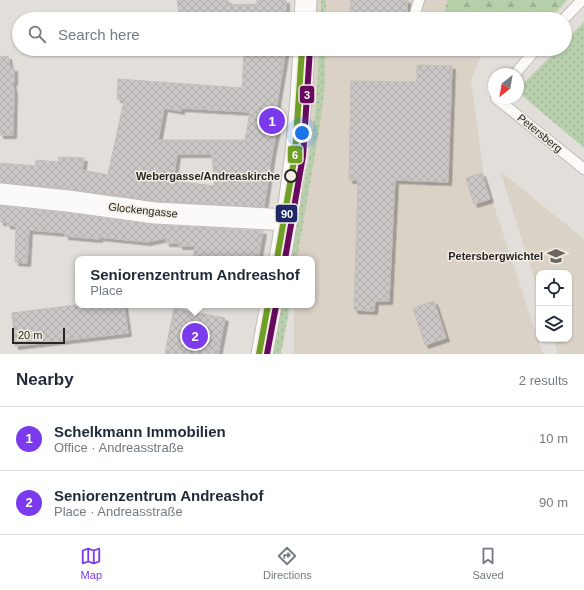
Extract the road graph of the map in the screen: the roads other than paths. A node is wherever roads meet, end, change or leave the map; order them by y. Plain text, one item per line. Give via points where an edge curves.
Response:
1 (306, 0) edge
2 (418, 0) edge
3 (582, 0) edge
4 (305, 12) edge
5 (415, 12) edge
6 (571, 12) edge
7 (304, 56) edge
8 (530, 56) edge
9 (520, 68) edge
10 (504, 104) edge
11 (584, 168) edge
12 (0, 194) edge
13 (287, 220) junction
14 (281, 256) edge
15 (270, 308) edge
16 (262, 354) edge

1 - 4 street
2 - 5 lane
3 - 6 lane
7 - 13 street via 297,155
8 - 9 lane
10 - 11 lane, Petersberg
12 - 13 street, Glockengasse via 155,213
13 - 14 street
15 - 16 street

